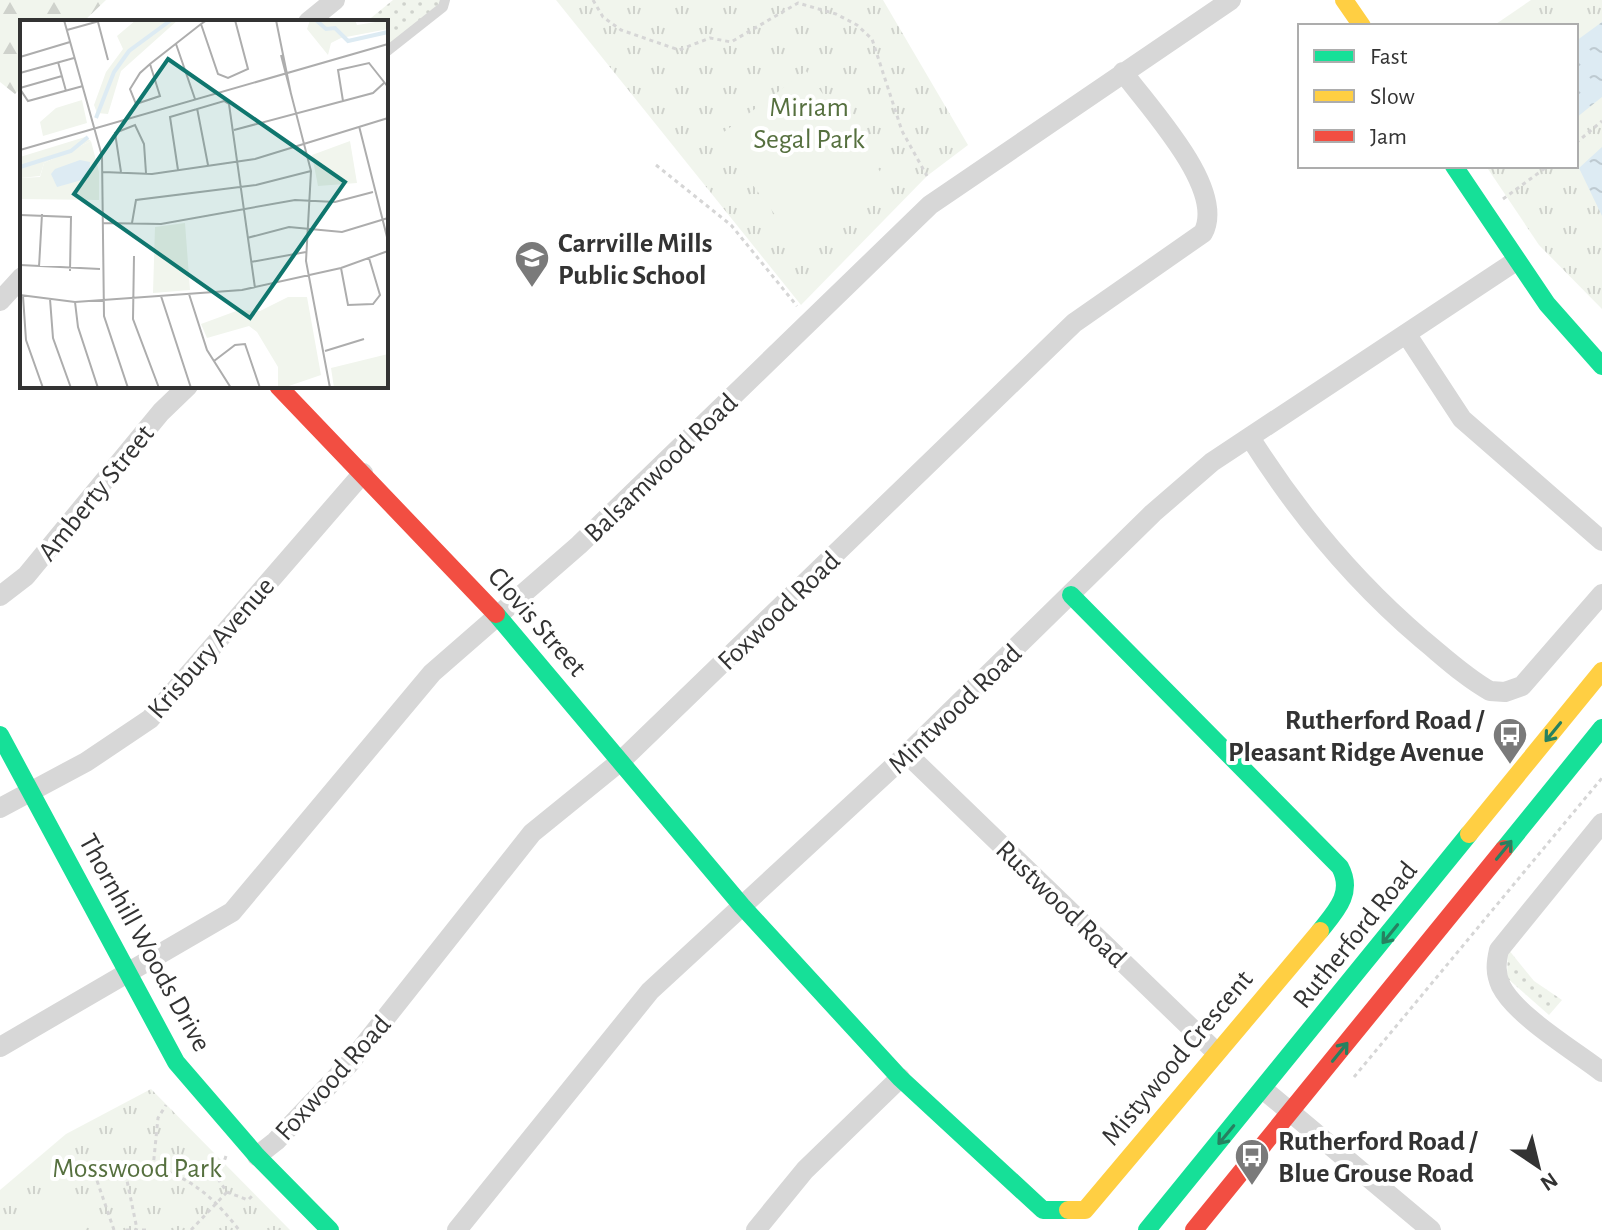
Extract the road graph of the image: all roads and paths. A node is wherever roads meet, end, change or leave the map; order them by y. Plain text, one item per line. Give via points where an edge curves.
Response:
1 (335, 0) edge
2 (445, 0) edge
3 (593, 0) edge
4 (1231, 0) edge
5 (1344, 0) edge
6 (310, 20) edge
7 (1361, 24) edge
8 (388, 50) edge
9 (1123, 72) junction
10 (1602, 121) edge
11 (1578, 141) edge
12 (656, 165) dead end
13 (1455, 168) edge
14 (1545, 168) edge
15 (927, 176) dead end
16 (1502, 199) dead end
17 (1516, 261) junction
18 (20, 279) edge
19 (0, 301) edge
20 (798, 308) dead end
21 (1407, 335) junction
22 (1602, 366) edge
23 (186, 388) edge
24 (280, 388) edge
25 (1251, 439) junction
26 (363, 473) junction
27 (1602, 541) edge
28 (1602, 594) edge
29 (1071, 595) junction
30 (0, 596) edge
31 (498, 616) junction
32 (1602, 671) edge
33 (1602, 728) edge
34 (0, 735) edge
35 (907, 754) junction
36 (622, 760) junction
37 (1602, 778) edge
38 (32, 791) junction
39 (0, 808) edge
40 (1602, 823) edge
41 (742, 906) junction
42 (127, 975) junction
43 (0, 1047) edge
44 (1216, 1052) junction
45 (1602, 1072) edge
46 (1354, 1077) dead end
47 (900, 1078) junction
48 (1264, 1090) junction
49 (166, 1105) dead end
50 (1291, 1113) junction
51 (228, 1153) dead end
52 (257, 1156) junction
53 (124, 1166) junction
54 (153, 1168) junction
55 (227, 1192) junction
56 (254, 1194) dead end
57 (218, 1202) junction
58 (137, 1229) edge
59 (114, 1230) edge
60 (126, 1230) edge
61 (147, 1230) edge
62 (191, 1230) edge
63 (239, 1230) edge
64 (330, 1230) edge
65 (457, 1230) edge
66 (756, 1230) edge
67 (1147, 1230) edge
68 (1194, 1230) edge
69 (1431, 1230) edge

1 - 6 street
2 - 8 lane
3 - 15 path via 603,17 621,30 679,50 710,38 731,42 798,3 846,19 872,39 902,131
4 - 9 street, Balsamwood Road
5 - 7 street
9 - 31 street, Balsamwood Road via 942,194
9 - 36 street, Foxwood Road via 1199,180 1208,211 1203,233 1074,323
10 - 11 path
12 - 20 path via 731,225
13 - 17 street
14 - 16 path
17 - 21 street, Mintwood Road
17 - 22 street via 1560,322
18 - 19 street
21 - 25 street, Mintwood Road
21 - 27 street via 1462,419
23 - 30 street, Amberty Street via 26,576
24 - 26 street, Clovis Street
25 - 28 street via 1350,573 1399,620 1490,691 1510,692 1522,686
25 - 29 street, Mintwood Road via 1212,462 1153,513
26 - 31 street, Clovis Street
26 - 38 street, Krisbury Avenue via 150,719
29 - 35 street, Mintwood Road
29 - 44 street, Mistywood Crescent via 1335,861 1347,883 1338,909
31 - 36 street, Clovis Street
31 - 42 street, Balsamwood Road via 432,673 232,912
32 -> 48 street, Rutherford Road
50 -> 33 street
34 - 38 street, Thornhill Woods Drive
35 - 41 street, Mintwood Road
35 - 44 street, Rustwood Road
36 - 41 street, Clovis Street
36 - 52 street, Foxwood Road via 532,833 349,1064
37 - 46 path
38 - 39 street, Krisbury Avenue
38 - 42 street, Thornhill Woods Drive
40 - 45 street via 1499,950 1495,967 1502,989 1523,1011
41 - 47 street, Mistywood Crescent
41 - 65 street, Mintwood Road via 650,991
42 - 43 street, Balsamwood Road
42 - 52 street, Thornhill Woods Drive via 176,1062
44 - 47 street, Mistywood Crescent via 1085,1210 1043,1210
47 - 66 street via 805,1170
48 - 50 street
48 -> 67 street, Rutherford Road
49 - 54 path via 158,1118
50 - 68 street
50 - 69 street
51 - 55 path via 218,1179
52 - 64 street, Thornhill Woods Drive
53 - 54 path
53 - 58 path
53 - 59 path via 94,1172
54 - 57 path via 184,1177
55 - 56 path via 248,1200
55 - 57 path
57 - 62 path
57 - 63 path
58 - 60 path
58 - 61 path

